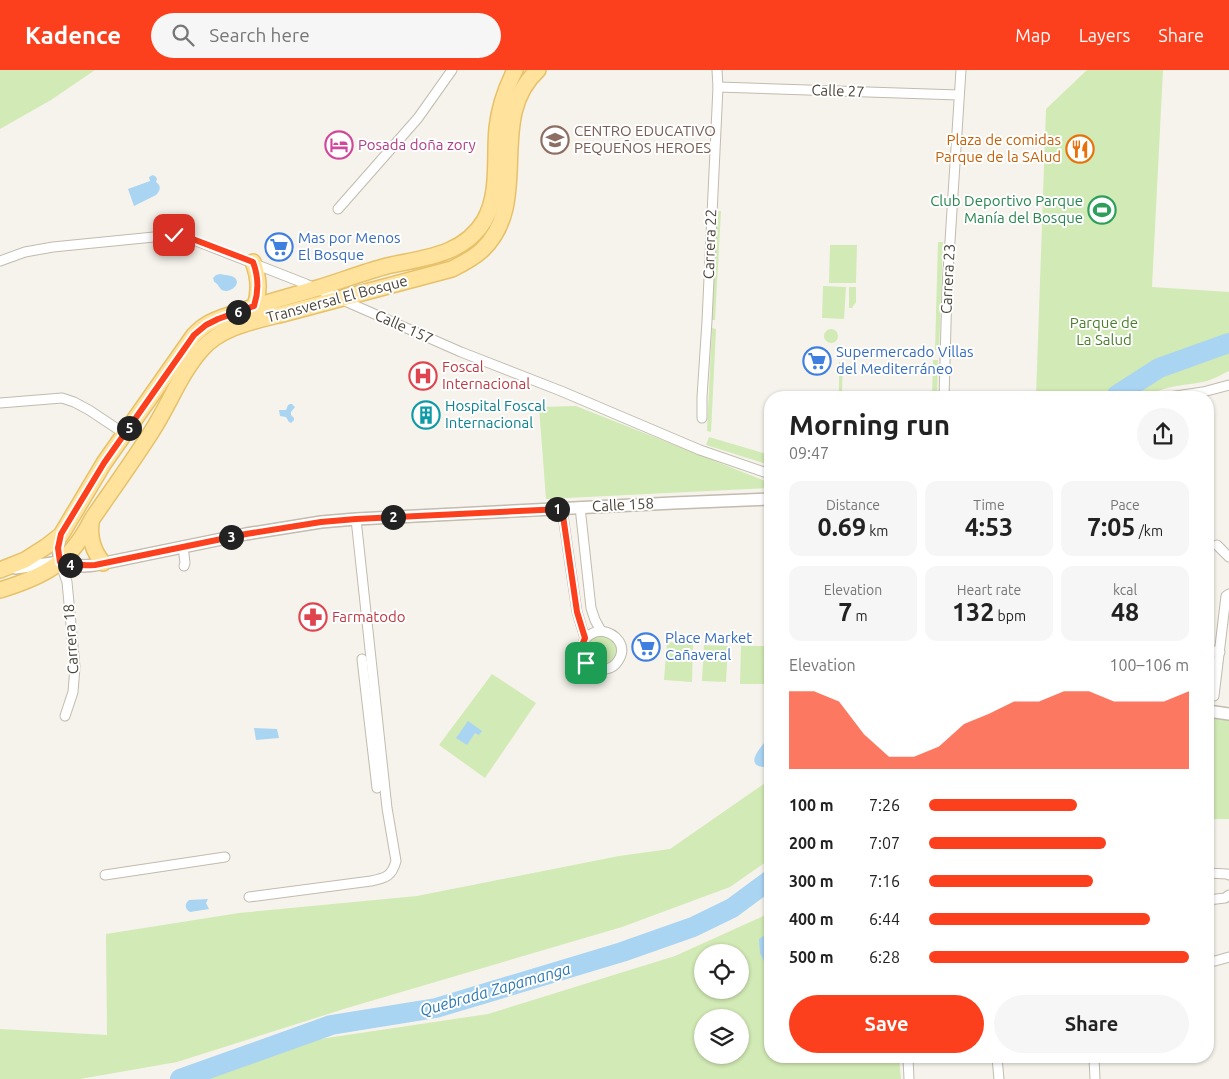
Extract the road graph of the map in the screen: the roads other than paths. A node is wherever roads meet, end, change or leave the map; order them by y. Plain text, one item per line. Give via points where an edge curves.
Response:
1 (452, 70) edge
2 (514, 70) edge
3 (538, 70) edge
4 (717, 70) edge
5 (961, 70) edge
6 (718, 87) junction
7 (959, 96) junction
8 (338, 209) dead end
9 (0, 261) edge
10 (253, 262) junction
11 (317, 288) junction
12 (339, 298) junction
13 (254, 306) junction
14 (1229, 385) edge
15 (944, 391) edge
16 (1207, 391) edge
17 (0, 403) edge
18 (702, 418) dead end
19 (125, 434) junction
20 (764, 472) edge
21 (764, 499) edge
22 (580, 508) junction
23 (562, 509) junction
24 (92, 519) junction
25 (356, 519) junction
26 (61, 534) junction
27 (1217, 545) dead end
28 (182, 546) junction
29 (1229, 557) edge
30 (60, 562) junction
31 (103, 563) junction
32 (184, 566) dead end
33 (1, 569) edge
34 (0, 590) edge
35 (1229, 594) edge
36 (601, 631) junction
37 (585, 638) junction
38 (1214, 651) edge
39 (1220, 652) junction
40 (362, 659) dead end
41 (1214, 696) dead end
42 (1214, 712) edge
43 (1229, 714) edge
44 (65, 716) dead end
45 (378, 788) junction
46 (387, 808) junction
47 (377, 809) dead end
48 (225, 857) dead end
49 (1214, 873) edge
50 (105, 875) dead end
51 (1229, 875) edge
52 (1229, 896) edge
53 (249, 897) dead end
54 (1214, 899) edge
55 (1229, 957) edge
56 (1214, 960) edge
57 (908, 1063) edge
58 (997, 1063) edge
59 (1094, 1063) edge
60 (908, 1079) edge
61 (999, 1079) edge
62 (1095, 1079) edge

1 - 8 street via 418,118
2 - 11 main road, Transversal El Bosque via 497,127 490,207 477,230 451,250 436,256 386,266
3 - 12 main road, Transversal El Bosque via 526,83 516,103 511,123 506,205 490,242 468,262 452,269
4 - 6 street, Carrera 22
5 - 7 street, Carrera 23
6 - 7 street, Calle 27
6 - 18 street, Carrera 22
7 - 15 street, Carrera 23
9 - 10 street, Calle 157 via 53,246 181,235
10 - 11 street, Calle 157
10 - 13 main road via 258,280
11 - 12 street, Calle 157
11 - 13 main road, Transversal El Bosque
12 - 20 street, Calle 157 via 460,352 700,450
12 - 24 main road, Transversal El Bosque via 244,324 216,336 188,366 152,431
13 - 19 main road, Transversal El Bosque via 218,319 194,335
14 - 16 street
17 - 19 street via 62,398 89,410
19 - 26 main road, Transversal El Bosque
21 - 22 street, Calle 158
22 - 23 street, Calle 158
22 - 36 street via 591,608
23 - 25 street, Calle 158
23 - 37 street via 577,612
24 - 30 main road, Transversal El Bosque via 77,544
24 - 31 main road via 91,542
25 - 28 street, Calle 158 via 302,524
25 - 45 street
26 - 30 street
26 - 33 main road, Transversal El Bosque via 24,560
27 - 29 street
28 - 31 street, Calle 158
28 - 32 street
30 - 31 street, Calle 158 via 84,566
30 - 33 street, Calle 158
30 - 34 main road, Transversal El Bosque via 32,579
30 - 44 street, Carrera 18 via 67,582 67,620 75,667 73,692
35 - 39 street via 1226,596
36 - 37 street
36 - 37 street via 617,638 622,649 618,661 609,669 597,669 586,663 580,655
38 - 39 street
39 - 41 street
40 - 45 street
42 - 43 street
45 - 46 street
46 - 47 street
46 - 53 street via 396,861 388,876 359,883
48 - 50 street
49 - 51 street
52 - 54 street
55 - 56 street
57 - 60 street
58 - 61 street
59 - 62 street

